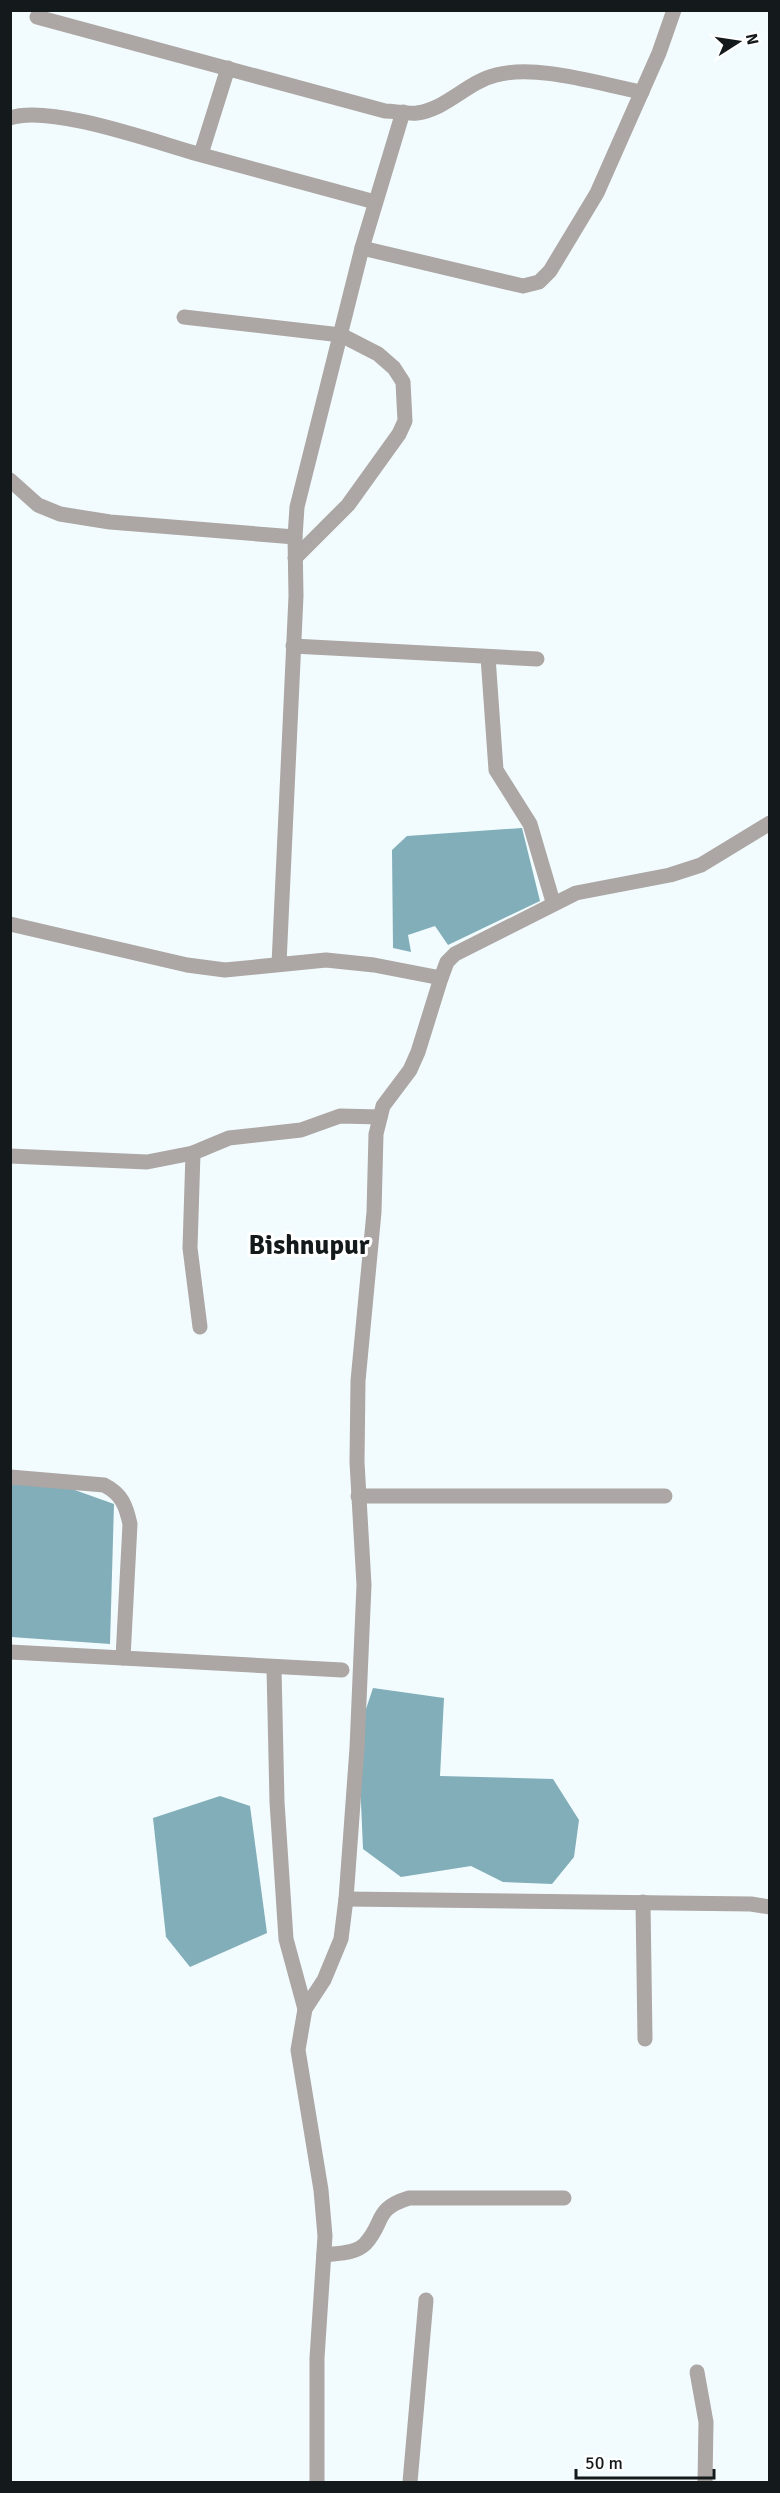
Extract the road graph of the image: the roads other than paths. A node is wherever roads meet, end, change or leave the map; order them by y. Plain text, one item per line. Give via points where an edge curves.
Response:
1 (674, 10) edge
2 (37, 17) dead end
3 (228, 68) junction
4 (642, 92) junction
5 (403, 112) junction
6 (10, 118) edge
7 (201, 154) junction
8 (375, 202) junction
9 (362, 248) junction
10 (184, 317) dead end
11 (341, 335) junction
12 (10, 480) edge
13 (295, 537) junction
14 (295, 558) junction
15 (293, 646) junction
16 (488, 657) junction
17 (537, 659) dead end
18 (770, 822) edge
19 (553, 902) junction
20 (10, 924) edge
21 (279, 964) junction
22 (441, 978) junction
23 (380, 1118) junction
24 (193, 1153) junction
25 (10, 1156) edge
26 (200, 1327) dead end
27 (10, 1478) edge
28 (358, 1496) junction
29 (665, 1496) dead end
30 (10, 1652) edge
31 (123, 1658) junction
32 (274, 1668) junction
33 (342, 1670) dead end
34 (346, 1899) junction
35 (643, 1902) junction
36 (770, 1907) edge
37 (305, 2009) junction
38 (645, 2039) dead end
39 (564, 2198) dead end
40 (324, 2255) junction
41 (426, 2300) dead end
42 (697, 2373) dead end
43 (316, 2482) edge
44 (410, 2482) edge
45 (705, 2482) edge

1 - 4 street
2 - 3 street
3 - 5 street via 385,111
3 - 7 street
4 - 5 street via 531,71 497,74 473,82 442,104 418,113
4 - 9 street via 597,194 550,271 539,282 523,286
5 - 8 street
6 - 7 street via 21,114 48,115
7 - 8 street
8 - 9 street
9 - 11 street
10 - 11 street
11 - 13 street via 297,507
11 - 14 street via 378,354 394,368 403,382 405,421 348,505
12 - 13 street via 38,505 60,514 110,522
13 - 14 street
14 - 15 street
15 - 16 street
15 - 21 street
16 - 17 street
16 - 19 street via 496,770 530,824
18 - 19 street via 700,865 670,875 593,888
19 - 22 street via 455,954
20 - 21 street via 188,965 225,970
21 - 22 street via 326,960
22 - 23 street via 418,1052 410,1070 383,1106
23 - 24 street via 340,1116 302,1130 229,1138
23 - 28 street via 358,1381
24 - 25 street via 147,1162
24 - 26 street via 190,1248
27 - 31 street via 104,1485 117,1491 130,1524
28 - 29 street
28 - 34 street via 364,1585
30 - 31 street
31 - 32 street
32 - 33 street
32 - 37 street via 286,1939
34 - 35 street
34 - 37 street via 341,1939 333,1962
35 - 36 street
35 - 38 street
37 - 40 street via 298,2050 321,2190
39 - 40 street via 409,2198 393,2203 381,2215 364,2245 351,2252
40 - 43 street via 317,2358
41 - 44 street
42 - 45 street via 706,2422

